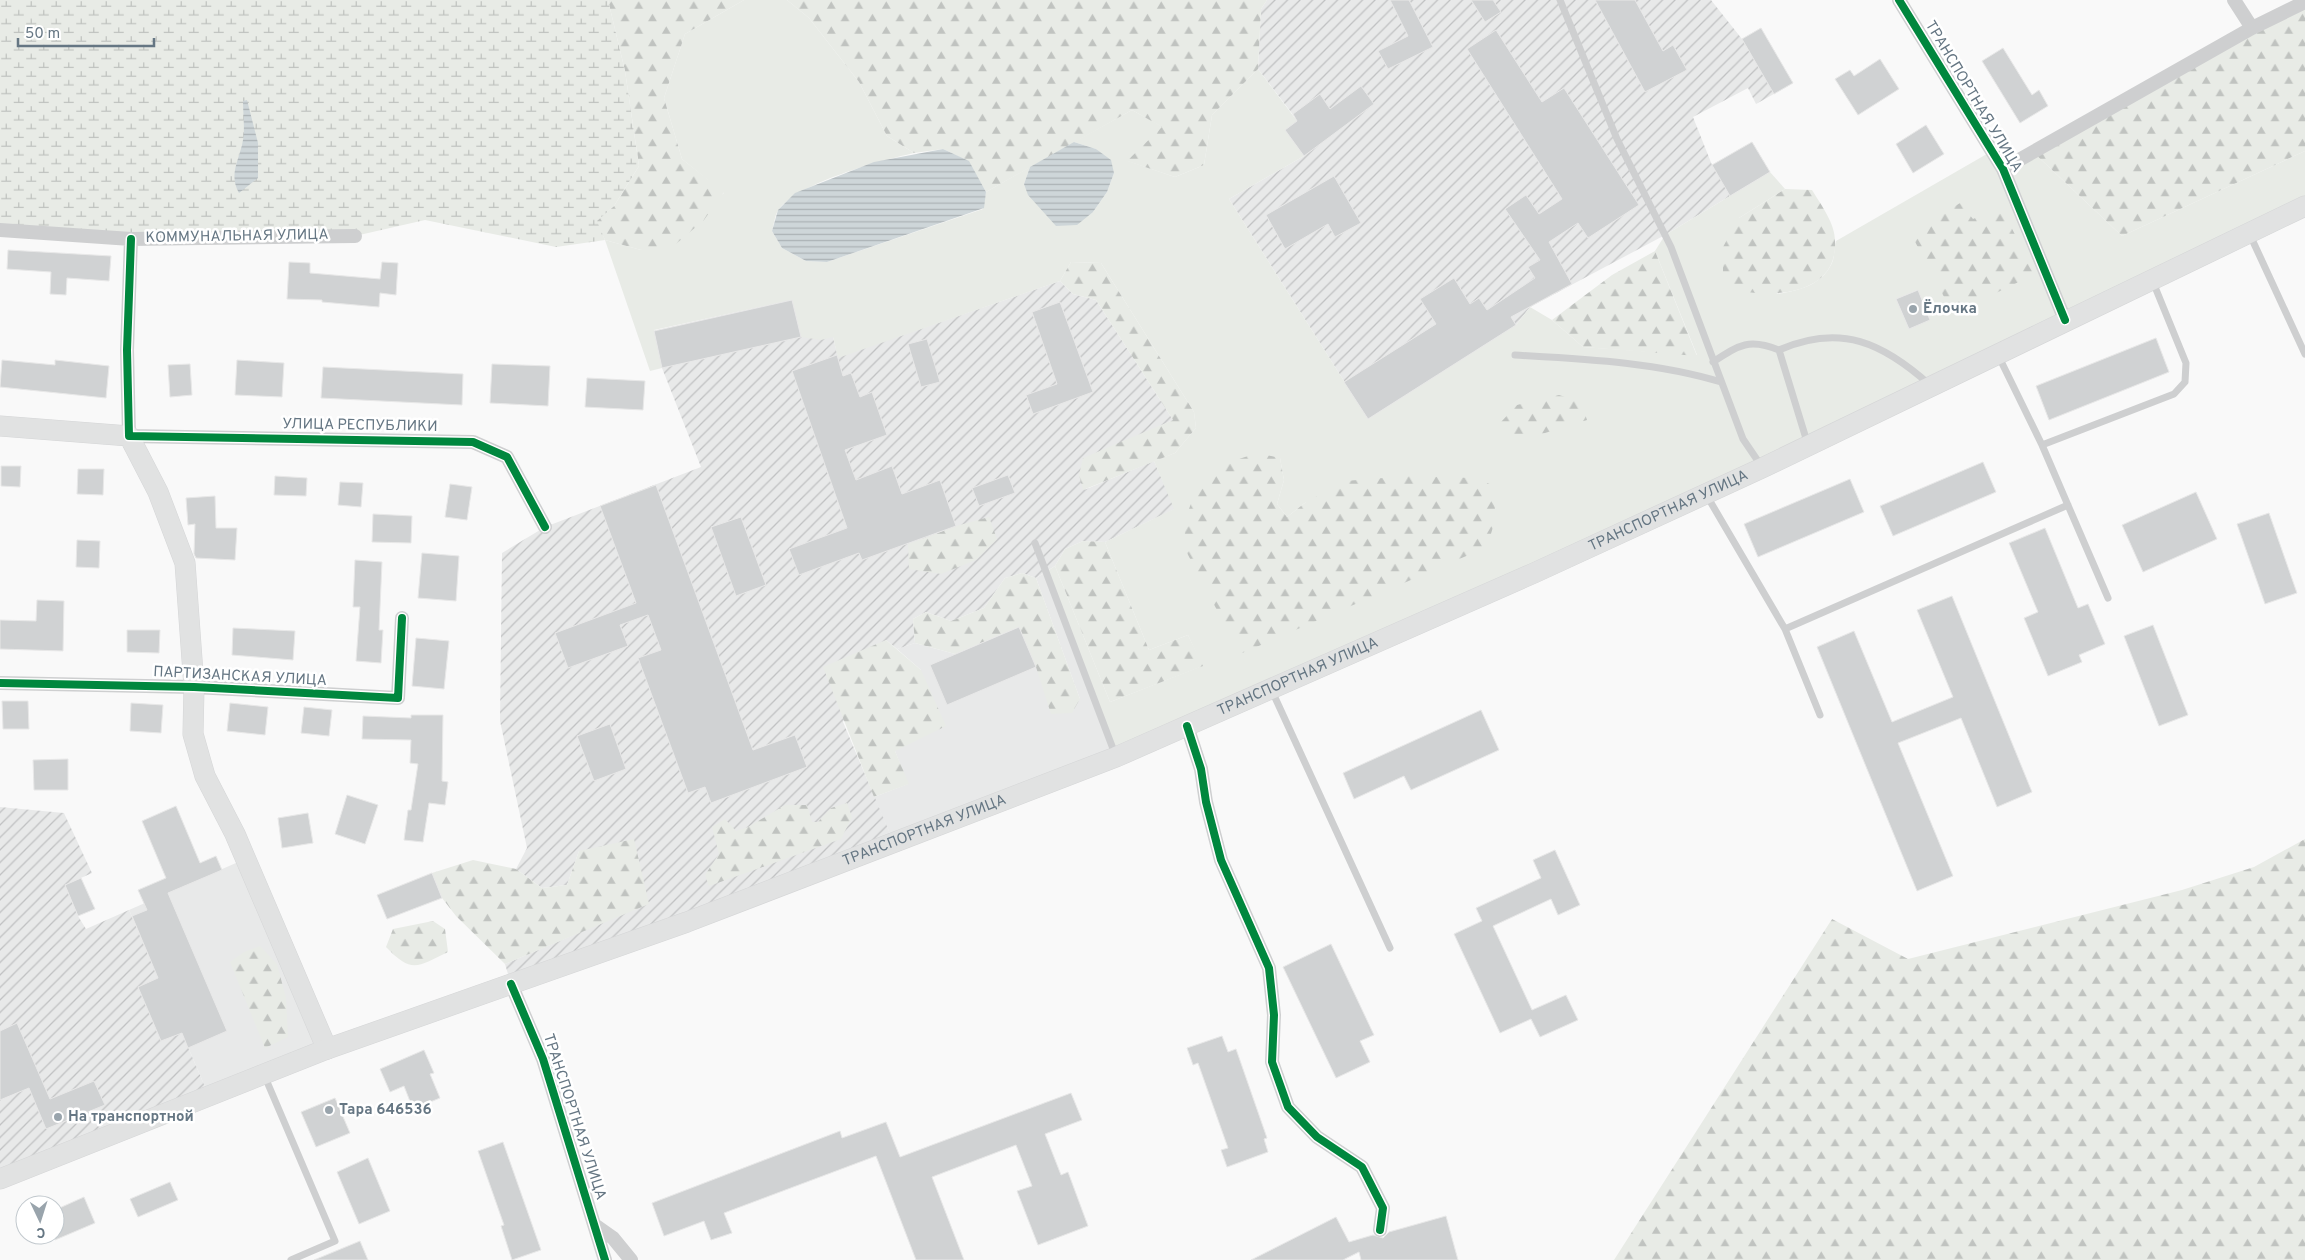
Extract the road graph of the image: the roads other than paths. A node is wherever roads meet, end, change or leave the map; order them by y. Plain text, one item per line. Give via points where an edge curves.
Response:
1 (1560, 0) edge
2 (1899, 0) edge
3 (2234, 0) edge
4 (2305, 2) edge
5 (2252, 28) junction
6 (2003, 168) junction
7 (2305, 206) edge
8 (0, 230) edge
9 (2249, 233) junction
10 (355, 236) dead end
11 (131, 238) junction
12 (2152, 279) junction
13 (2065, 320) junction
14 (1779, 350) junction
15 (1997, 353) junction
16 (2305, 354) edge
17 (1515, 355) dead end
18 (1713, 362) junction
19 (1721, 382) junction
20 (1930, 385) junction
21 (0, 426) edge
22 (129, 436) junction
23 (1808, 445) junction
24 (2042, 445) junction
25 (1762, 468) junction
26 (1706, 494) junction
27 (2068, 505) junction
28 (545, 527) dead end
29 (1035, 543) dead end
30 (2108, 598) dead end
31 (402, 618) dead end
32 (1785, 629) junction
33 (0, 683) edge
34 (194, 687) junction
35 (1271, 689) junction
36 (1820, 715) dead end
37 (1187, 726) junction
38 (1116, 757) junction
39 (1390, 948) dead end
40 (511, 984) junction
41 (327, 1049) junction
42 (264, 1074) junction
43 (0, 1179) edge
44 (596, 1226) junction
45 (1380, 1230) dead end
46 (291, 1260) edge
47 (605, 1260) edge
48 (631, 1260) edge

1 - 18 lane via 1616,139 1672,248
2 - 6 street, ТРАНСПОРТНАЯ УЛИЦА
3 - 5 street
4 - 5 street, ТРАНСПОРТНАЯ УЛИЦА
5 - 6 street, ТРАНСПОРТНАЯ УЛИЦА
6 - 13 street, ТРАНСПОРТНАЯ УЛИЦА
7 - 9 main road, ТРАНСПОРТНАЯ УЛИЦА
8 - 11 street, КОММУНАЛЬНАЯ УЛИЦА
9 - 12 main road, ТРАНСПОРТНАЯ УЛИЦА
9 - 16 lane
10 - 11 street, КОММУНАЛЬНАЯ УЛИЦА
11 - 22 street, ПАРТИЗАНСКАЯ УЛИЦА via 127,350
12 - 13 main road, ТРАНСПОРТНАЯ УЛИЦА
12 - 24 lane via 2186,363 2185,382 2174,394
13 - 15 main road, ТРАНСПОРТНАЯ УЛИЦА
14 - 18 lane via 1753,342
14 - 20 lane via 1812,338 1840,338 1871,344 1905,363
14 - 23 lane
15 - 20 main road, ТРАНСПОРТНАЯ УЛИЦА
15 - 24 lane
17 - 19 lane via 1590,359 1690,373
18 - 19 lane
19 - 25 lane via 1743,439
20 - 23 main road, ТРАНСПОРТНАЯ УЛИЦА
21 - 22 main road, УЛИЦА РЕСПУБЛИКИ
22 - 28 street, УЛИЦА РЕСПУБЛИКИ via 474,442 507,457
22 - 34 main road, ПАРТИЗАНСКАЯ УЛИЦА via 158,492 185,563
23 - 25 main road, ТРАНСПОРТНАЯ УЛИЦА
24 - 27 lane
25 - 26 main road, ТРАНСПОРТНАЯ УЛИЦА
26 - 32 lane
26 - 35 main road, ТРАНСПОРТНАЯ УЛИЦА
27 - 30 lane
27 - 32 lane
29 - 38 lane
31 - 34 street, ПАРТИЗАНСКАЯ УЛИЦА via 398,698
32 - 36 lane
33 - 34 street, ПАРТИЗАНСКАЯ УЛИЦА
34 - 41 main road, ПАРТИЗАНСКАЯ УЛИЦА via 193,734 204,776 234,834
35 - 37 main road, ТРАНСПОРТНАЯ УЛИЦА
35 - 39 lane
37 - 38 main road, ТРАНСПОРТНАЯ УЛИЦА
37 - 45 street via 1201,769 1221,860 1269,968 1274,1015 1272,1062 1288,1108 1317,1136 1362,1167 1383,1208
38 - 40 main road, ТРАНСПОРТНАЯ УЛИЦА via 687,922
40 - 41 main road, ТРАНСПОРТНАЯ УЛИЦА
40 - 44 street, ТРАНСПОРТНАЯ УЛИЦА via 543,1059
41 - 42 main road, ТРАНСПОРТНАЯ УЛИЦА
42 - 43 main road, ТРАНСПОРТНАЯ УЛИЦА
42 - 46 lane via 335,1241
44 - 47 street, ТРАНСПОРТНАЯ УЛИЦА
44 - 48 street via 613,1238

